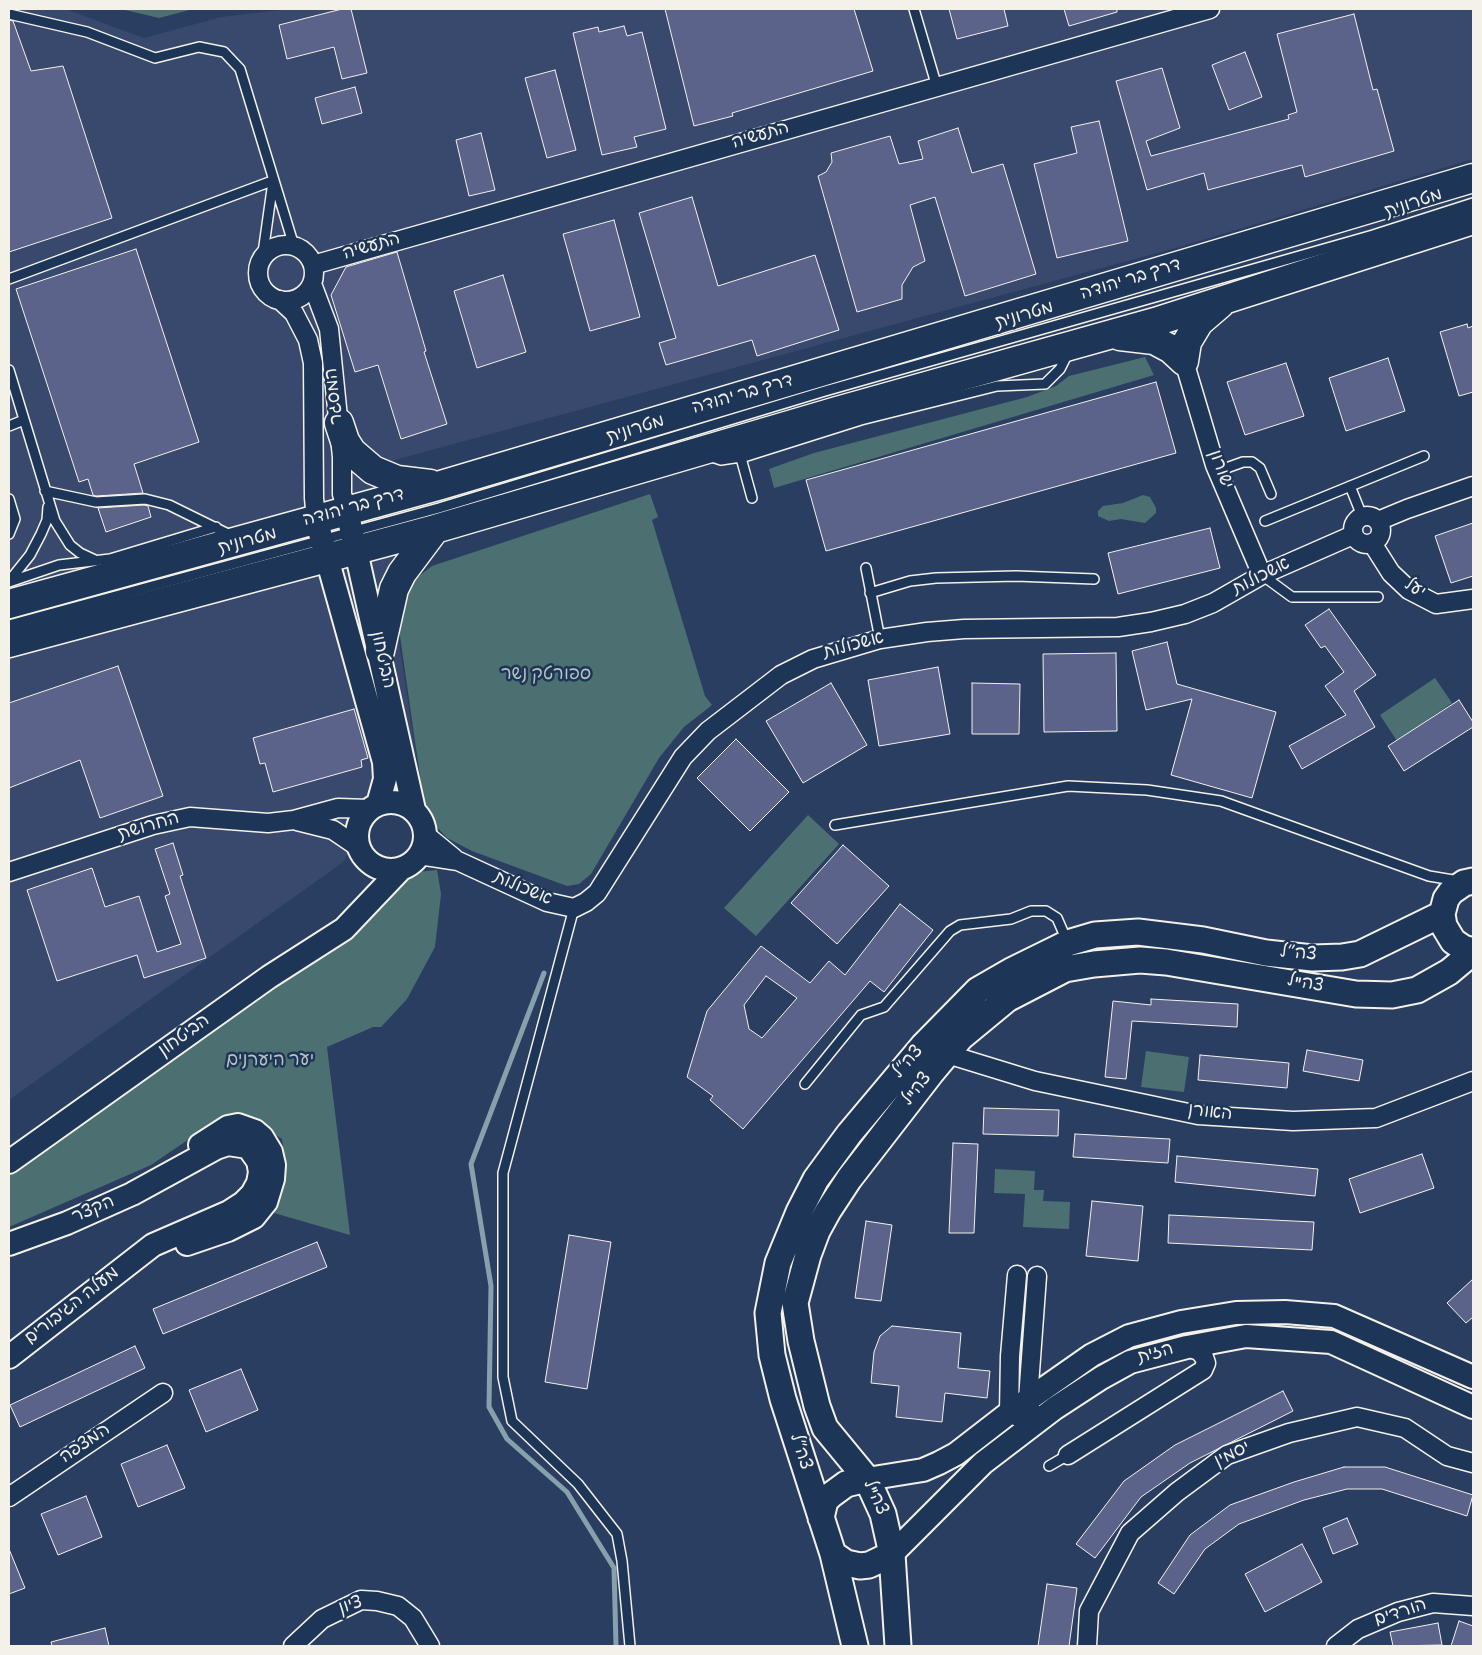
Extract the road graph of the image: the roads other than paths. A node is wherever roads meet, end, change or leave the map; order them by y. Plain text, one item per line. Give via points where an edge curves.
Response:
1 (914, 9) edge
2 (1210, 9) edge
3 (9, 14) edge
4 (937, 86) junction
5 (1473, 178) edge
6 (272, 181) junction
7 (1473, 203) edge
8 (1473, 220) edge
9 (294, 246) junction
10 (262, 260) junction
11 (313, 265) junction
12 (9, 279) edge
13 (312, 284) junction
14 (1227, 299) junction
15 (280, 300) junction
16 (1102, 337) junction
17 (1072, 346) junction
18 (1184, 361) junction
19 (9, 370) edge
20 (24, 420) junction
21 (339, 423) junction
22 (9, 426) edge
23 (700, 453) junction
24 (1424, 456) dead end
25 (741, 458) junction
26 (1218, 471) junction
27 (442, 485) junction
28 (1350, 486) junction
29 (1473, 486) edge
30 (45, 491) junction
31 (1272, 494) dead end
32 (752, 498) dead end
33 (9, 500) edge
34 (48, 501) junction
35 (1370, 519) junction
36 (1265, 521) dead end
37 (435, 529) junction
38 (352, 531) junction
39 (9, 534) edge
40 (228, 534) junction
41 (1353, 535) junction
42 (321, 539) junction
43 (1372, 544) junction
44 (97, 561) junction
45 (866, 568) dead end
46 (1262, 575) junction
47 (1094, 580) dead end
48 (9, 582) edge
49 (870, 593) junction
50 (1378, 597) dead end
51 (1473, 599) edge
52 (9, 604) edge
53 (9, 625) edge
54 (880, 639) junction
55 (9, 643) edge
56 (380, 651) junction
57 (374, 806) junction
58 (414, 810) junction
59 (294, 820) junction
60 (834, 825) dead end
61 (423, 845) junction
62 (363, 854) junction
63 (401, 869) junction
64 (9, 872) edge
65 (1472, 881) edge
66 (1444, 897) junction
67 (574, 908) junction
68 (361, 911) junction
69 (1068, 943) junction
70 (1473, 951) edge
71 (947, 1054) junction
72 (1473, 1081) edge
73 (805, 1084) dead end
74 (259, 1147) joint
75 (9, 1162) edge
76 (9, 1244) edge
77 (1017, 1275) dead end
78 (1037, 1276) dead end
79 (1187, 1347) junction
80 (9, 1357) edge
81 (1472, 1374) edge
82 (163, 1393) dead end
83 (1028, 1399) junction
84 (1473, 1408) edge
85 (1009, 1412) junction
86 (1034, 1424) junction
87 (1068, 1455) joint
88 (1472, 1461) edge
89 (1049, 1466) dead end
90 (867, 1479) junction
91 (9, 1497) edge
92 (821, 1518) junction
93 (833, 1554) junction
94 (892, 1554) junction
95 (1473, 1606) edge
96 (293, 1646) edge
97 (430, 1646) edge
98 (630, 1646) edge
99 (855, 1646) edge
100 (898, 1646) edge
101 (1087, 1646) edge
102 (1336, 1646) edge

1 - 4 lane
2 - 4 street, התעשיה
3 - 6 lane via 87,32 155,58 199,47 224,52 240,69
4 - 11 street, התעשיה
5 - 27 main road, דרך בר יהודה
6 - 9 lane
6 - 10 lane
6 - 12 lane
7 - 38 lane, מטרונית
8 - 14 main road, דרך בר יהודה
9 - 10 street via 275,248
9 - 11 street via 302,250
10 - 15 street, המסגר via 259,277 262,286
11 - 13 street, המסגר
13 - 15 street via 300,297
13 - 21 street, המסגר via 329,329
14 - 16 main road, דרך בר יהודה
14 - 18 main road via 1199,322 1187,342
15 - 42 street, המסגר via 294,312 308,340 313,363 314,498
16 - 17 main road, דרך בר יהודה
16 - 18 main road via 1129,336 1154,340
17 - 23 main road, דרך בר יהודה
17 - 25 lane via 1060,369 1045,384 997,386 924,403
18 - 26 street, ישורון
19 - 20 lane
20 - 22 lane
20 - 30 lane
21 - 27 main road via 352,452 373,470 398,480
21 - 38 street, המסגר via 342,494
23 - 25 lane via 721,460
23 - 37 main road, דרך בר יהודה
24 - 28 lane
25 - 32 lane
26 - 31 lane via 1252,462 1260,468
26 - 46 street, ישורון
27 - 38 main road, דרך בר יהודה
28 - 35 lane
28 - 36 lane
29 - 35 street
30 - 34 lane
30 - 40 lane via 96,502 145,499 169,505
33 - 39 lane via 15,519
34 - 44 lane via 55,521 70,545
34 - 48 lane via 47,520 41,534
35 - 41 street via 1355,522
35 - 43 street via 1381,532
37 - 38 main road, דרך בר יהודה
37 - 56 main road via 394,589
38 - 42 main road, דרך בר יהודה
38 - 42 main road, דרך בר יהודה
38 - 56 street, הביטחון
40 - 42 main road, דרך בר יהודה
40 - 44 lane
40 - 52 main road, דרך בר יהודה
41 - 43 street via 1363,544
41 - 46 street, אשכולות
42 - 53 lane, מטרונית
42 - 55 main road, דרך בר יהודה
42 - 57 street, הביטחון via 384,762 386,779
43 - 51 street, יעל via 1391,573 1408,590 1436,604
44 - 48 lane via 59,565
45 - 49 lane
46 - 50 lane via 1292,597
46 - 54 street, אשכולות via 1213,603 1151,622 1105,628 964,629
47 - 49 lane via 1016,576 936,578 910,581
49 - 54 lane
54 - 67 street, אשכולות via 813,658 781,675 708,730 683,757 597,893
56 - 58 street, הביטחון
57 - 58 street via 398,802
57 - 59 street, החרושת via 338,808
57 - 62 street via 364,814 357,830
58 - 61 street via 424,826
59 - 62 street, החרושת via 333,830
59 - 64 street, החרושת via 239,822 190,817 153,825
60 - 66 lane via 1068,786 1147,790 1220,801 1429,876
61 - 63 street via 412,864
61 - 67 street, אשכולות via 547,902
62 - 63 street via 383,870
62 - 68 street via 368,877
63 - 68 street, הביטחון
65 - 66 main road, צה״ל
66 - 69 main road, צה״ל via 1360,954 1342,957 1313,958 1266,953 1138,932 1095,935
66 - 70 main road via 1444,926 1449,937
67 - 98 lane via 503,1173 503,1377 512,1421 578,1484 617,1534
68 - 75 street, הביטחון via 344,929 270,977
69 - 73 lane via 1057,918 1046,910 1031,911 1010,920 960,925 950,931 884,1007 862,1015
69 - 92 main road, צה״ל via 978,990 954,1012 850,1134 816,1179 799,1212 778,1263 768,1313 772,1355 783,1399
70 - 71 main road, צה"ל via 1449,972 1417,990 1392,995 1356,994 1166,962 1140,960 1065,969 1007,1000 961,1037
71 - 72 street, האורן via 1035,1081 1198,1115 1293,1121 1376,1118
71 - 90 main road, צה"ל via 859,1165 828,1211 803,1268 795,1302 803,1349 825,1428
74 - 76 street, הקצר via 256,1131 247,1127 228,1127 206,1139 176,1169 151,1185
74 - 80 street, מעלה הגיבורים via 258,1183 243,1203 167,1237
77 - 85 street
78 - 83 street
79 - 84 street, הזית via 1246,1336 1331,1342
79 - 86 street, הזית via 1130,1362
79 - 87 street via 1204,1357 1203,1370
81 - 83 street, הזית via 1334,1316 1236,1313 1181,1322 1129,1336 1092,1355
82 - 91 street, המצפה
83 - 85 street, הזית
83 - 86 street
85 - 86 street
85 - 90 street, הזית via 956,1454 939,1463 923,1470
86 - 94 street, הזית via 983,1463
87 - 89 lane
88 - 101 street, יסמין via 1447,1456 1405,1428 1357,1417 1289,1433 1227,1455 1130,1533 1089,1611
90 - 92 main road via 840,1487 825,1501
90 - 94 main road, צה"ל via 883,1514
92 - 93 main road, צה״ל
93 - 94 main road via 846,1563 860,1566
93 - 99 main road, צה״ל
94 - 100 main road, צה"ל
95 - 102 street, הורדים via 1433,1603 1398,1612 1358,1629
96 - 97 street, ציון via 322,1619 362,1600 398,1606 413,1618

